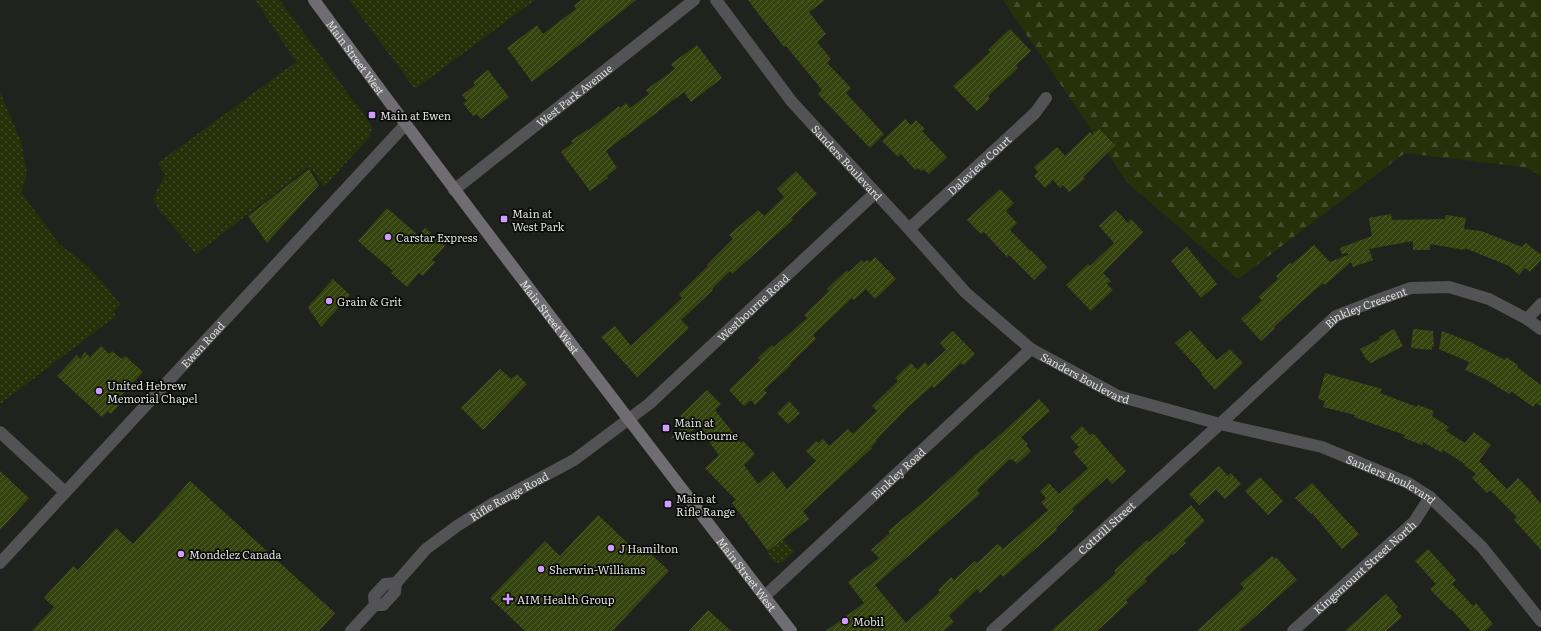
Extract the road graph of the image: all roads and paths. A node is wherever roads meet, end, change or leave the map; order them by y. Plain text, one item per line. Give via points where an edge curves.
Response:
1 (314, 0) edge
2 (694, 0) edge
3 (716, 0) edge
4 (1046, 98) dead end
5 (405, 125) junction
6 (454, 190) junction
7 (875, 193) junction
8 (909, 229) junction
9 (1541, 304) edge
10 (1527, 319) junction
11 (1541, 329) edge
12 (1031, 349) junction
13 (629, 419) junction
14 (1220, 424) junction
15 (0, 432) edge
16 (65, 492) junction
17 (1430, 497) junction
18 (0, 563) edge
19 (765, 596) junction
20 (1541, 621) edge
21 (351, 631) edge
22 (791, 631) edge
23 (992, 631) edge
24 (1293, 631) edge

1 - 5 main road, Main Street West
2 - 6 street, West Park Avenue
3 - 7 street, Sanders Boulevard via 792,102
4 - 8 street, Daleview Court via 1035,113
5 - 6 main road, Main Street West
5 - 16 street, Ewen Road
6 - 13 main road, Main Street West
7 - 8 street, Sanders Boulevard
7 - 13 street, Westbourne Road via 649,404
8 - 12 street, Sanders Boulevard via 966,293
9 - 10 street
10 - 11 street, Binkley Crescent
10 - 14 street, Binkley Crescent via 1489,299 1449,286 1411,288 1336,316
12 - 14 street, Sanders Boulevard via 1118,396
12 - 19 street, Binkley Road
13 - 19 main road, Main Street West
13 - 21 street, Rifle Range Road via 574,460 492,504 426,549 396,583 396,592 382,605 375,605
14 - 17 street, Sanders Boulevard via 1322,447 1408,482
14 - 23 street, Cottrill Street
15 - 16 street
16 - 18 street, Ewen Road
17 - 20 street, Sanders Boulevard via 1482,547
17 - 24 street, Kingsmount Street North via 1414,522
19 - 22 main road, Main Street West

